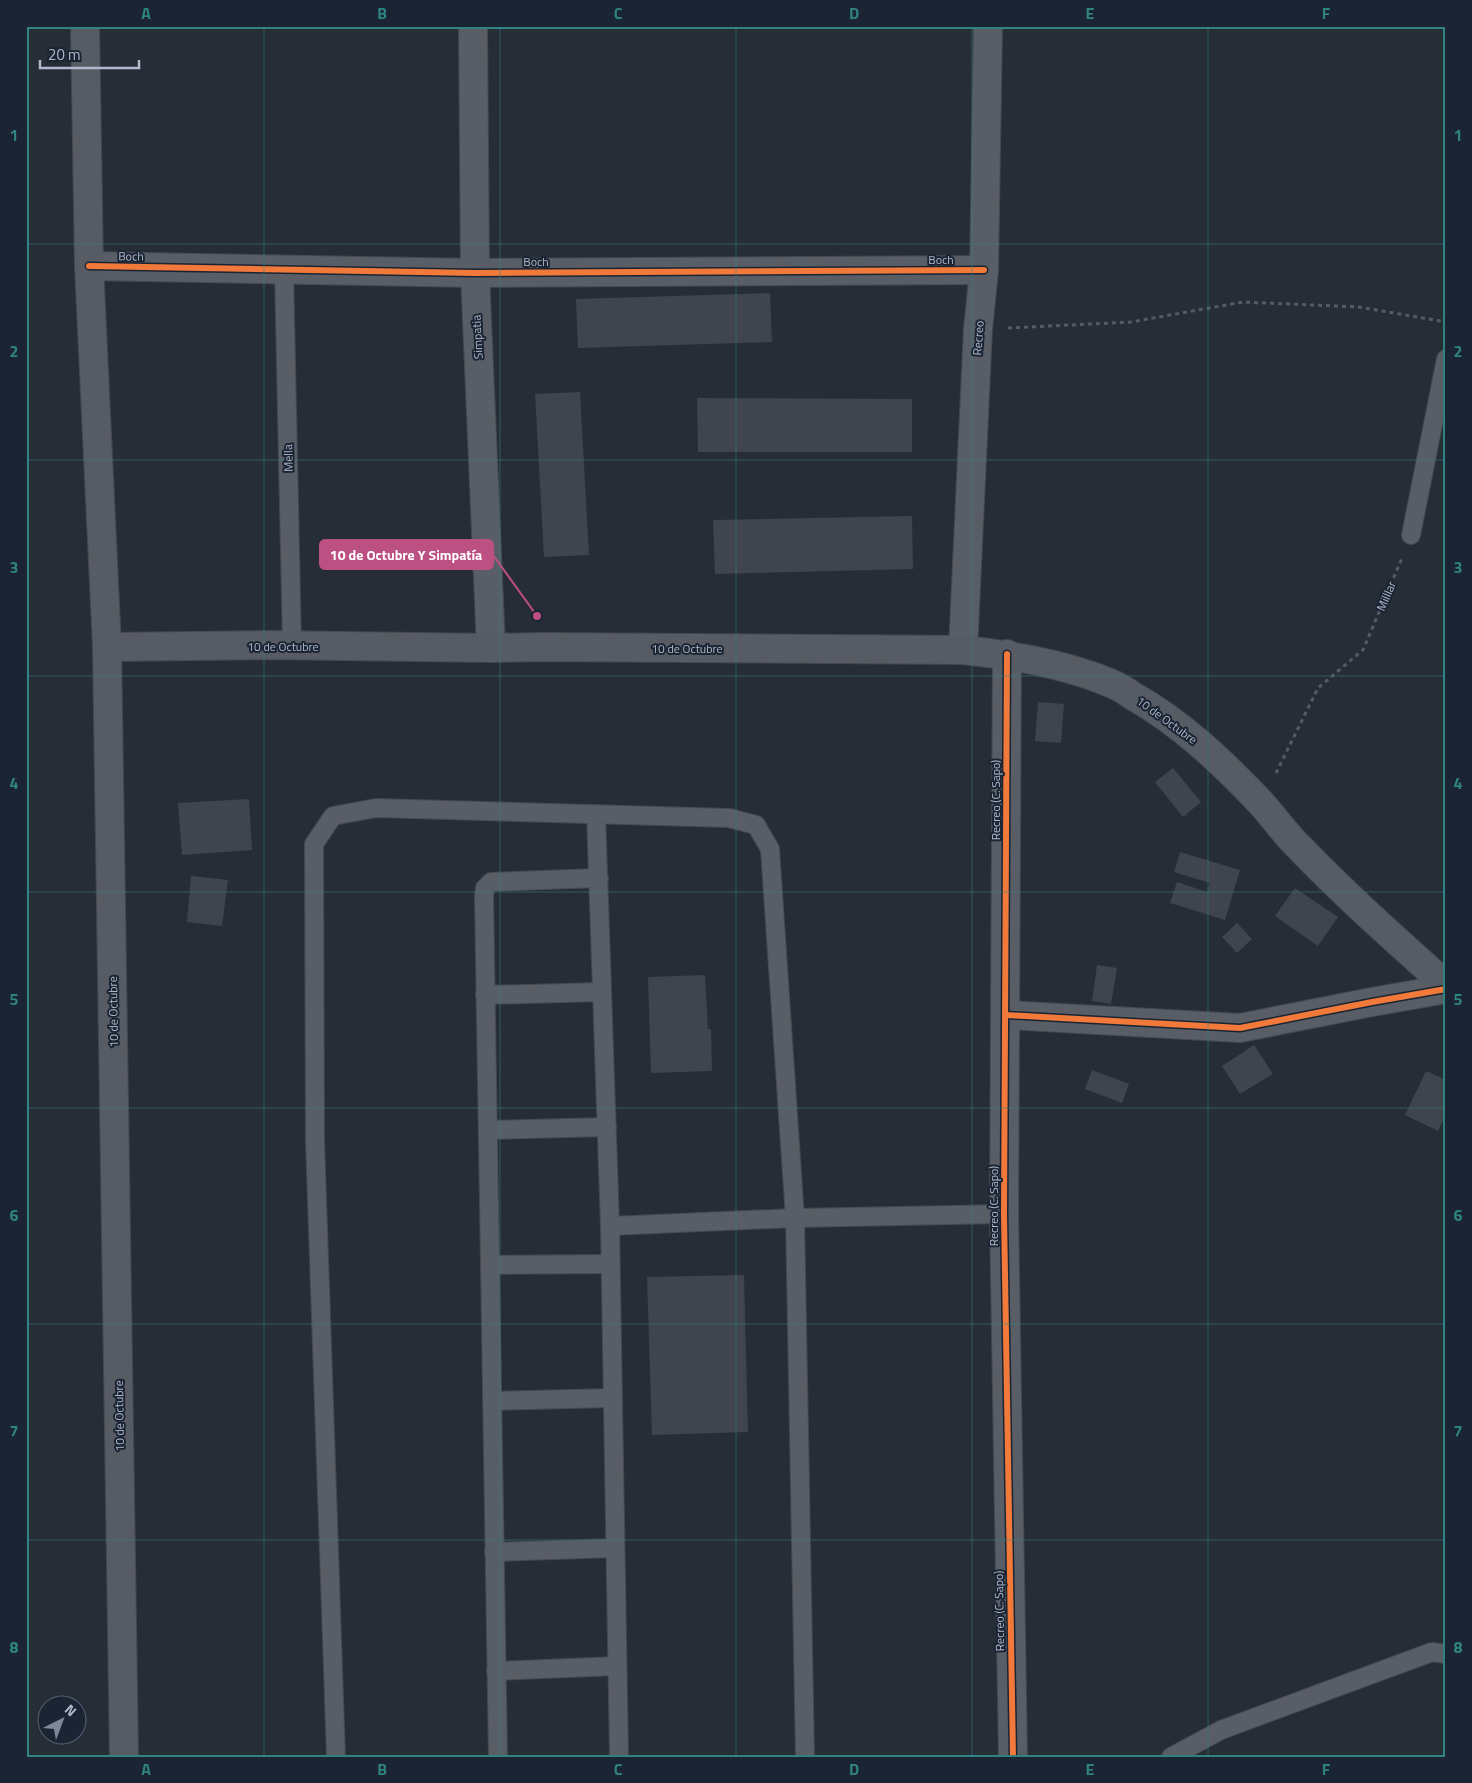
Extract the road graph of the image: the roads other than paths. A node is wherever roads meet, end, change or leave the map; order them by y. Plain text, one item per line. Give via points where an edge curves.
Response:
1 (85, 26) edge
2 (473, 26) edge
3 (988, 26) edge
4 (89, 266) junction
5 (284, 270) junction
6 (984, 270) junction
7 (475, 273) junction
8 (1446, 360) edge
9 (1411, 535) road end
10 (292, 646) junction
11 (107, 647) junction
12 (491, 648) junction
13 (963, 650) junction
14 (1007, 654) junction
15 (596, 814) junction
16 (598, 878) junction
17 (1446, 985) edge
18 (1446, 989) edge
19 (602, 992) junction
20 (485, 995) junction
21 (1006, 1015) junction
22 (607, 1127) junction
23 (488, 1130) junction
24 (1004, 1214) junction
25 (795, 1218) junction
26 (610, 1226) junction
27 (610, 1264) junction
28 (490, 1265) junction
29 (613, 1398) junction
30 (492, 1401) junction
31 (615, 1548) junction
32 (494, 1552) junction
33 (1446, 1654) edge
34 (617, 1666) junction
35 (496, 1671) junction
36 (124, 1757) edge
37 (336, 1757) edge
38 (498, 1757) edge
39 (619, 1757) edge
40 (805, 1757) edge
41 (1012, 1757) edge
42 (1171, 1757) edge

1 - 4 main road
2 - 7 street, Simpatia
3 - 6 street, Recreo
4 - 5 street, Boch
4 - 11 main road
5 - 7 street, Boch
5 - 10 lane, Mella
6 - 7 street, Boch
6 - 13 street, Recreo via 978,329
7 - 12 street, Simpatia
8 - 9 lane
10 - 11 main road, 10 de Octubre
10 - 12 main road, 10 de Octubre
11 - 36 main road, 10 de Octubre
12 - 13 main road, 10 de Octubre
13 - 14 main road, 10 de Octubre
14 - 17 main road, 10 de Octubre via 1111,683 1180,727 1261,803 1298,847
14 - 21 street, Recreo (C. Sapo)
15 - 16 lane
15 - 25 lane via 729,818 756,825 770,849
15 - 37 lane via 376,808 332,816 314,844 315,1141
16 - 19 lane
16 - 20 lane via 491,882 485,888
18 - 21 street via 1240,1028
19 - 20 lane
19 - 22 lane
20 - 23 lane
21 - 24 street, Recreo (C. Sapo)
22 - 23 lane
22 - 26 lane
23 - 28 lane
24 - 25 lane
24 - 41 street, Recreo (C. Sapo)
25 - 26 lane
25 - 40 lane
26 - 27 lane
27 - 28 lane
27 - 29 lane
28 - 30 lane
29 - 30 lane
29 - 31 lane
30 - 32 lane
31 - 32 lane
31 - 34 lane
32 - 35 lane
33 - 42 lane via 1432,1652 1229,1727
34 - 35 lane
34 - 39 lane
35 - 38 lane

